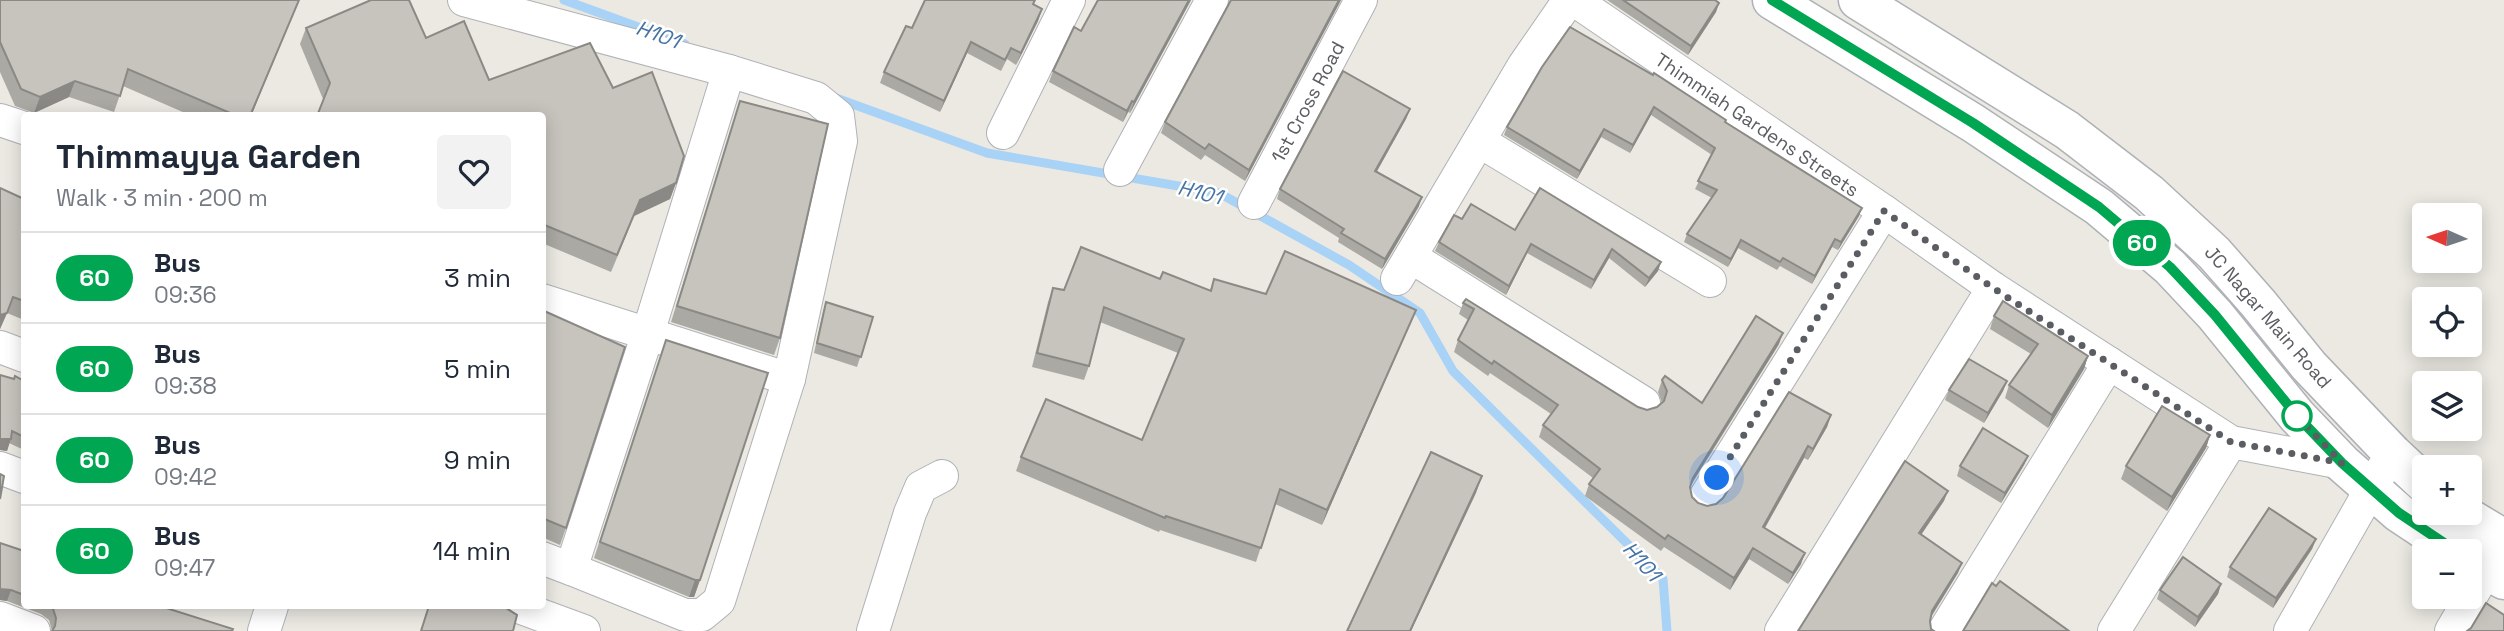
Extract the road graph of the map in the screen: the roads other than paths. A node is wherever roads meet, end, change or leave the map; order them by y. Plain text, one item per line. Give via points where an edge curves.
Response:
1 (464, 0) edge
2 (1069, 0) edge
3 (1212, 0) edge
4 (1361, 0) edge
5 (1572, 0) edge
6 (1772, 0) edge
7 (1858, 0) edge
8 (729, 71) junction
9 (0, 120) edge
10 (21, 127) edge
11 (1003, 133) dead end
12 (1479, 141) junction
13 (1120, 170) dead end
14 (1254, 203) dead end
15 (1884, 211) junction
16 (1710, 281) dead end
17 (1993, 288) junction
18 (546, 301) edge
19 (648, 333) junction
20 (0, 347) edge
21 (21, 355) edge
22 (2109, 363) junction
23 (789, 379) junction
24 (1644, 403) dead end
25 (2231, 442) junction
26 (2393, 454) junction
27 (2342, 463) junction
28 (0, 468) edge
29 (2412, 471) edge
30 (942, 475) dead end
31 (21, 476) edge
32 (2371, 488) junction
33 (1704, 499) dead end
34 (2481, 525) edge
35 (2438, 539) edge
36 (2504, 539) edge
37 (557, 564) edge
38 (271, 609) edge
39 (524, 609) edge
40 (2460, 609) edge
41 (0, 618) edge
42 (34, 631) edge
43 (264, 631) edge
44 (584, 631) edge
45 (873, 631) edge
46 (1781, 631) edge
47 (1944, 631) edge
48 (2115, 631) edge
49 (2290, 631) edge
50 (2451, 631) edge

1 - 8 street
2 - 11 street
3 - 13 street
4 - 14 street, 1st Cross Road
5 - 12 street via 1524,65
5 - 15 street, Thimmiah Gardens Streets
6 - 27 main road, JC Nagar Main Road via 1973,123 2099,207 2170,267
7 - 26 main road, JC Nagar Main Road via 2067,130 2149,193 2214,253 2309,366
8 - 19 street
8 - 23 street via 816,98 838,116 841,141
9 - 10 street
12 - 16 street
12 - 24 street via 1404,268
15 - 17 street, Thimmiah Gardens Streets
15 - 33 street
17 - 22 street, Thimmiah Gardens Streets
17 - 46 street
18 - 19 street
19 - 23 street
19 - 37 street
20 - 21 street
22 - 25 street, Thimmiah Gardens Streets
22 - 47 street
23 - 37 street via 719,601 702,615 685,615
25 - 27 street, Thimmiah Gardens Streets
25 - 48 street
26 - 29 main road, JC Nagar Main Road
26 - 32 street
27 - 32 main road, JC Nagar Main Road
28 - 31 street
30 - 45 street via 921,487
32 - 35 main road, JC Nagar Main Road
32 - 49 street
34 - 36 main road
38 - 43 street
39 - 44 street
40 - 50 street
41 - 42 street

